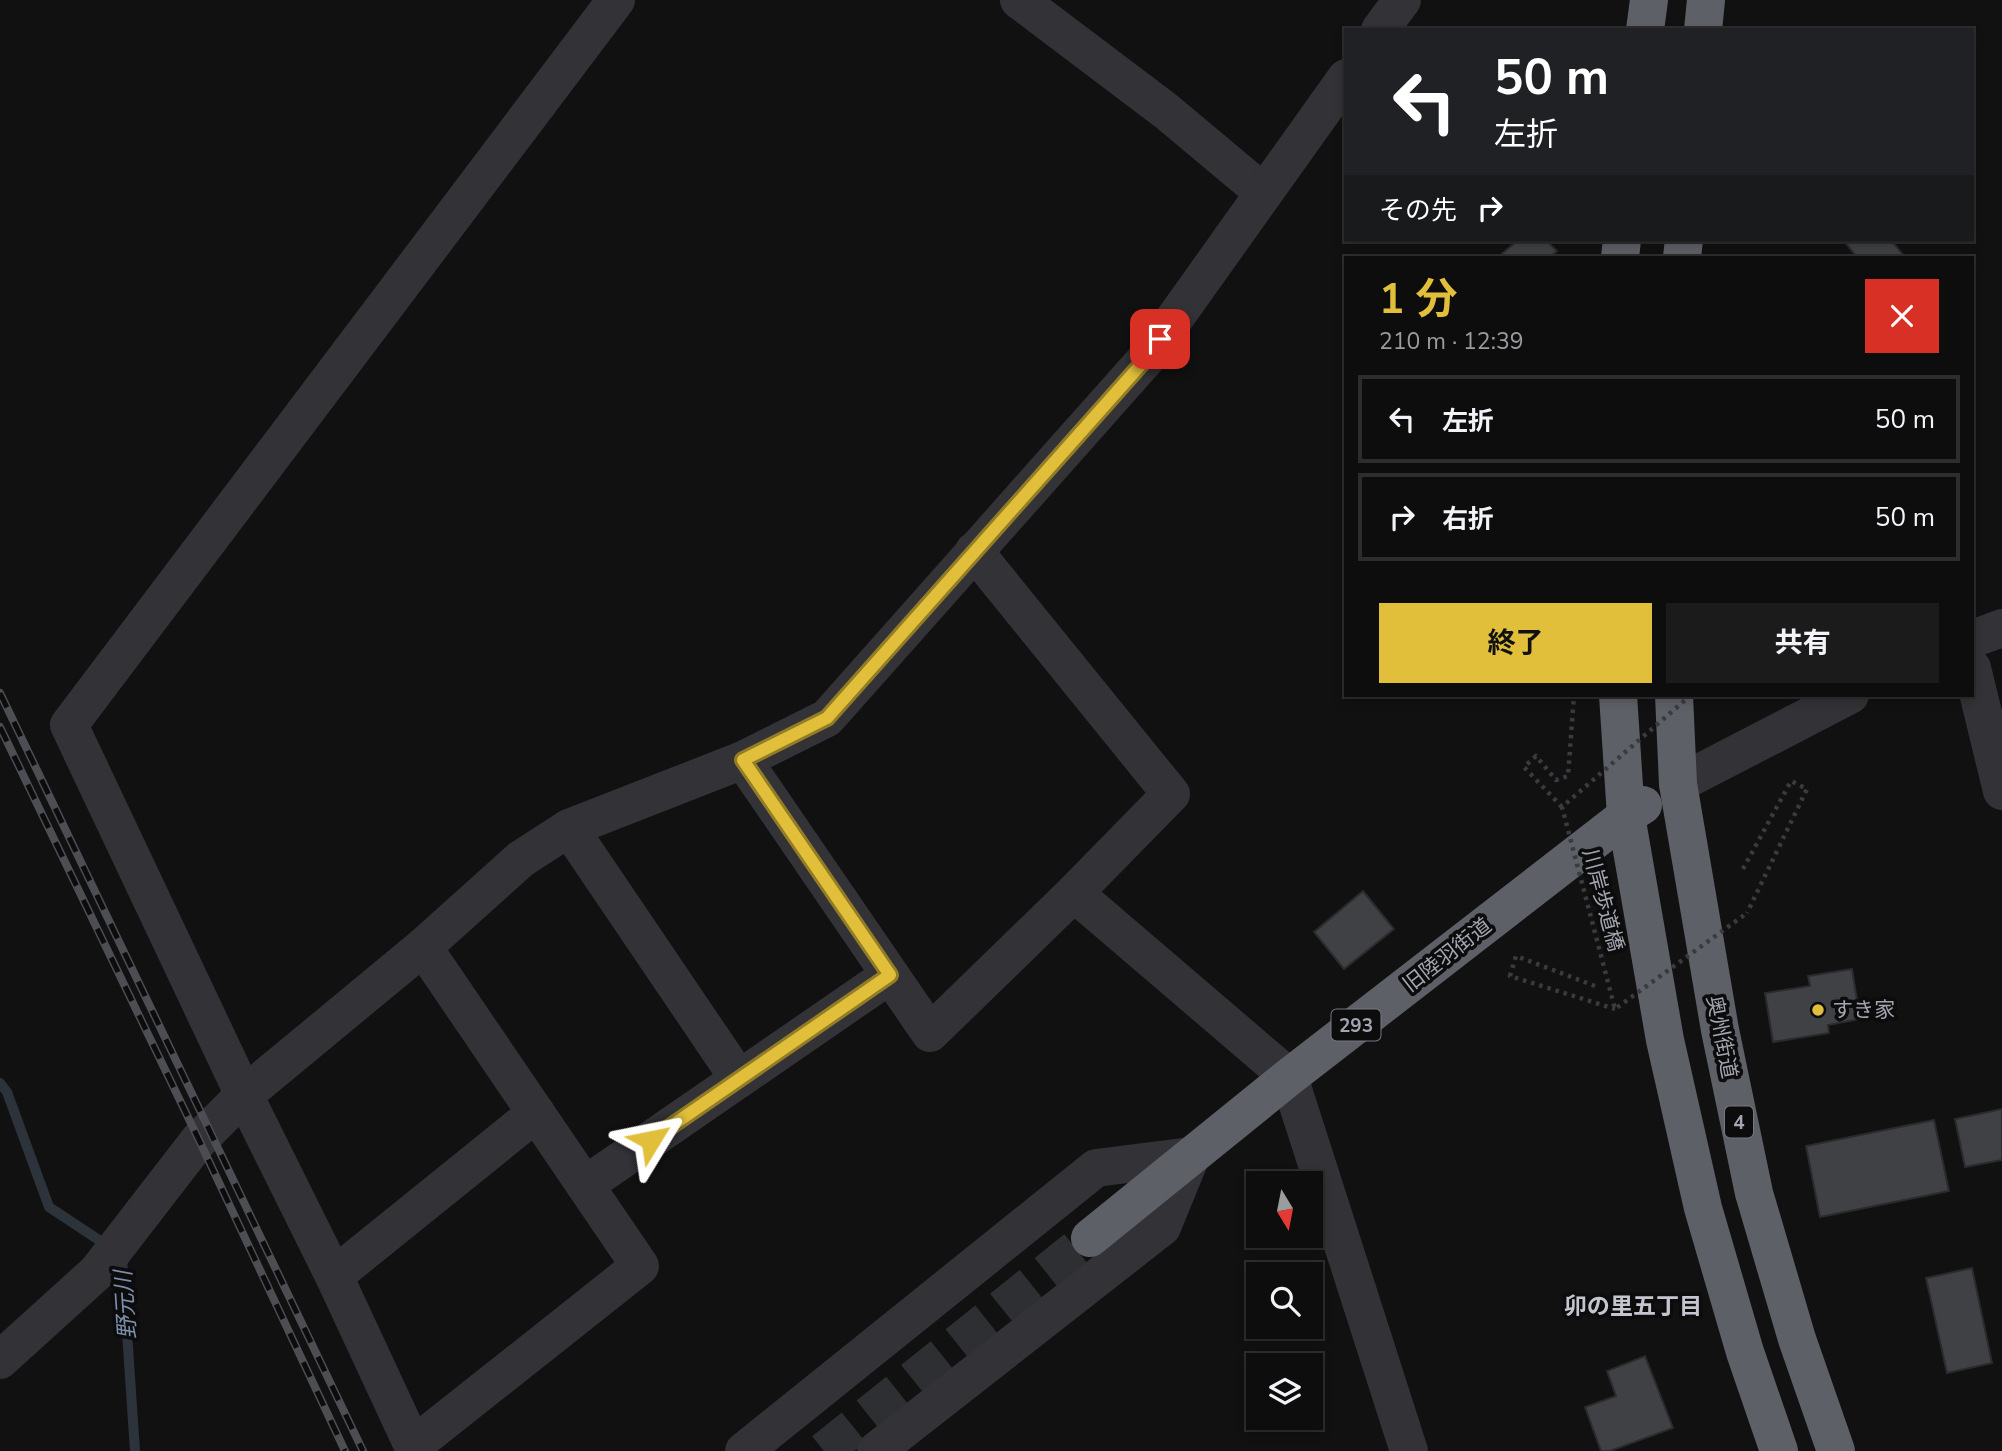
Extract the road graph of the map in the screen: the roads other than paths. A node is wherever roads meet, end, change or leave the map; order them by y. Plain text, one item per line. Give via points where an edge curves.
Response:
1 (616, 0) edge
2 (1019, 0) edge
3 (1402, 0) edge
4 (1649, 0) edge
5 (1706, 0) edge
6 (1381, 28) edge
7 (1645, 28) edge
8 (1703, 28) edge
9 (1344, 81) edge
10 (1264, 192) junction
11 (974, 551) junction
12 (2002, 628) edge
13 (1974, 638) edge
14 (1974, 676) edge
15 (1618, 697) edge
16 (1674, 697) edge
17 (1846, 697) edge
18 (743, 760) junction
19 (1678, 784) junction
20 (2002, 791) edge
21 (1626, 816) junction
22 (569, 828) junction
23 (1074, 893) junction
24 (423, 947) junction
25 (890, 975) junction
26 (1289, 1077) junction
27 (739, 1079) junction
28 (244, 1094) junction
29 (536, 1113) junction
30 (1191, 1156) junction
31 (585, 1185) junction
32 (1090, 1238) tunnel mouth
33 (334, 1276) junction
34 (0, 1360) edge
35 (744, 1451) edge
36 (876, 1451) edge
37 (1409, 1451) edge
38 (1779, 1451) edge
39 (1836, 1451) edge

1 - 28 street via 69,725
2 - 10 street
3 - 6 street
4 - 7 highway
5 - 8 highway
9 - 10 street
10 - 11 street via 1145,360
11 - 18 street via 827,718
11 - 23 street via 1171,794
12 - 13 street
14 - 20 street
15 - 21 highway
16 - 19 highway, 奥州街道 / 4
17 - 19 street
18 - 22 street
18 - 25 street
19 - 21 highway, 旧陸羽街道 / 293
19 - 39 highway, 奥州街道 / 4 via 1720,1031 1754,1193
21 - 26 highway, 旧陸羽街道 / 293
21 - 38 highway via 1665,1040 1703,1208
22 - 24 street via 522,859
22 - 27 street
23 - 25 street via 930,1033
23 - 26 street
24 - 28 street
24 - 29 street
25 - 27 street
26 - 30 highway, 旧陸羽街道 / 293
26 - 37 street
27 - 31 street
28 - 33 street
28 - 34 street via 199,1140 97,1272
29 - 31 street
29 - 33 street
30 - 32 highway, 旧陸羽街道 / 293
30 - 35 street via 1096,1168
30 - 36 street via 1162,1227
31 - 33 street via 640,1266 413,1446

